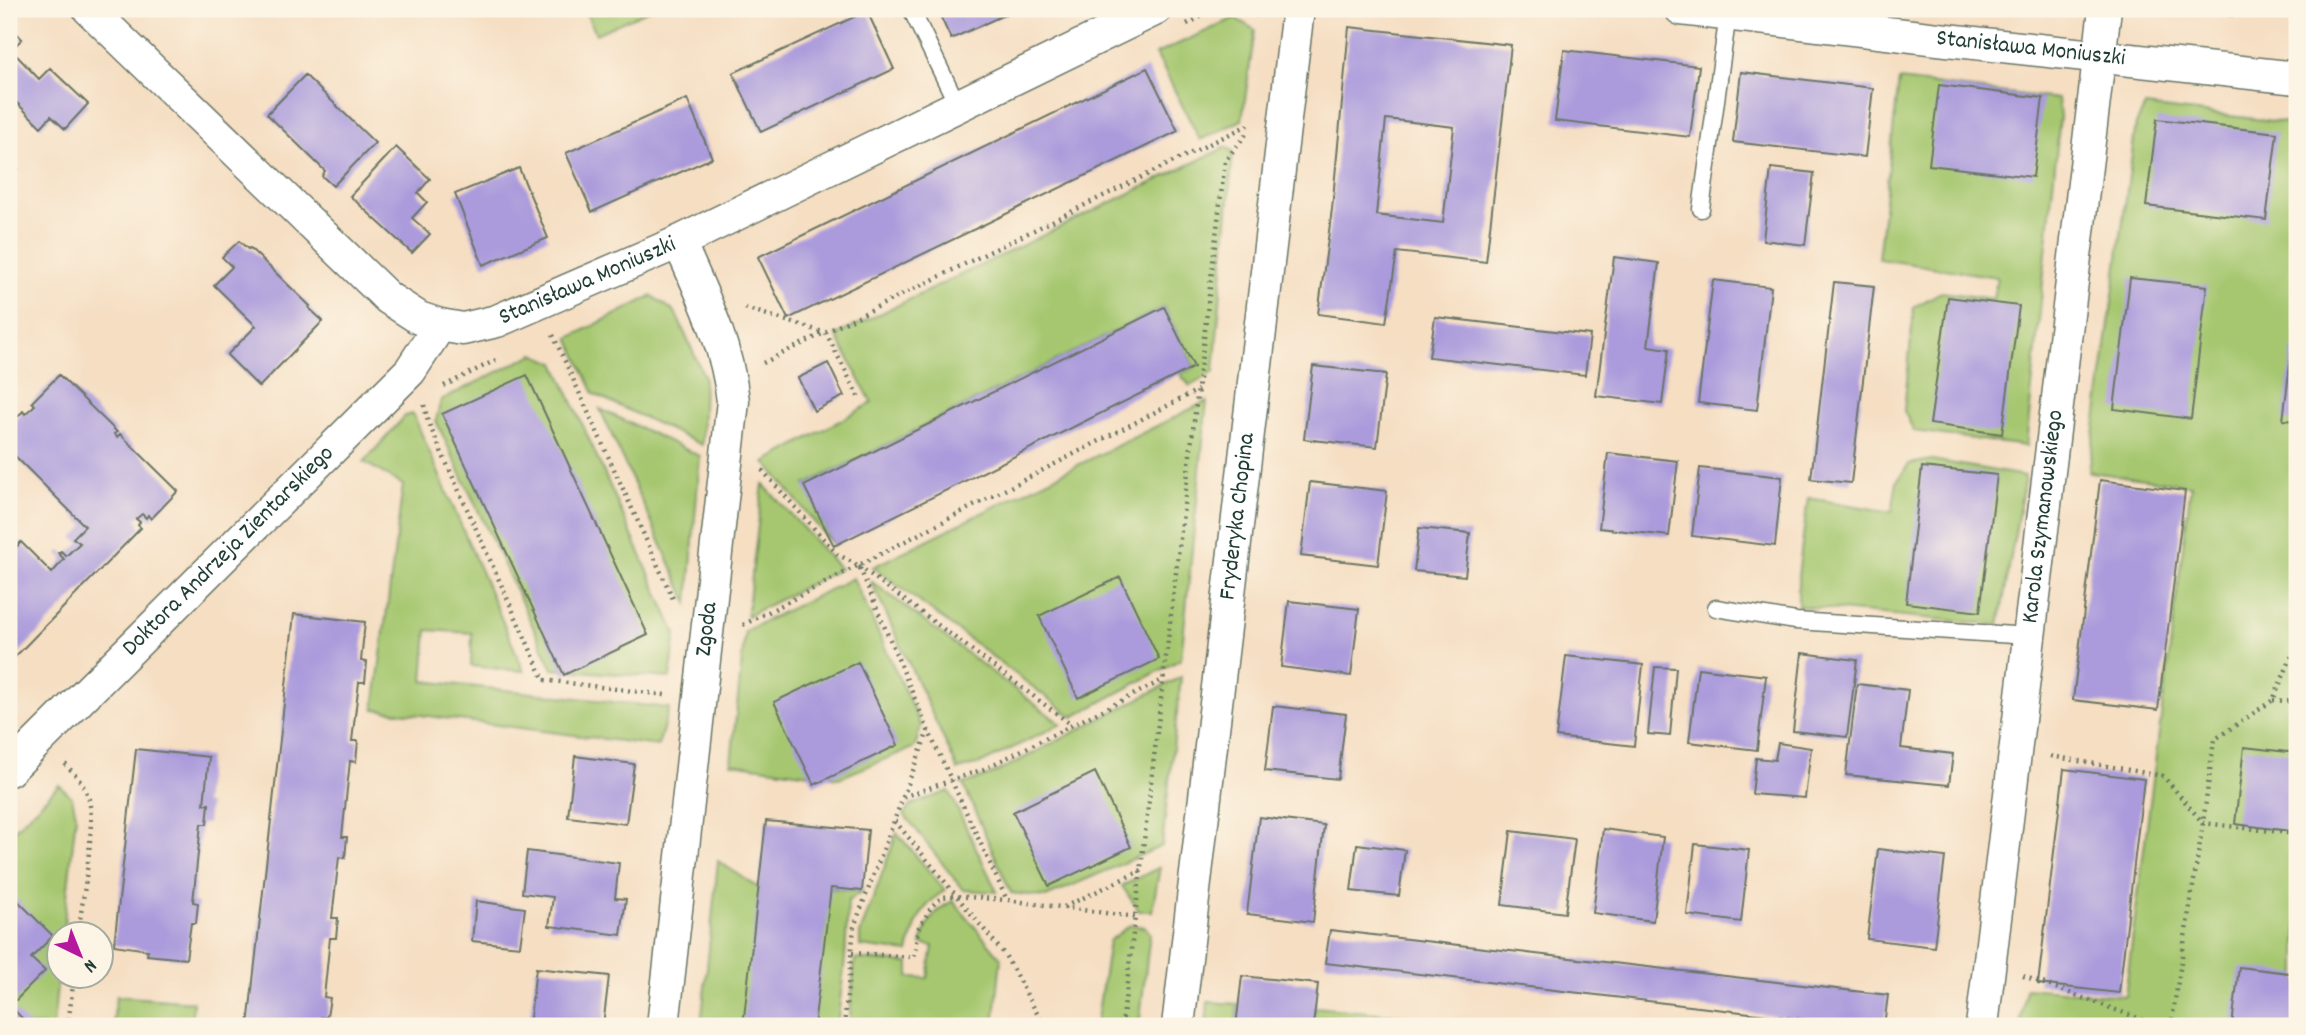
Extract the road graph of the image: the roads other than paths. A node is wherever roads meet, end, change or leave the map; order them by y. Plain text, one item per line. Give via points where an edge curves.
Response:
1 (89, 9) edge
2 (911, 9) edge
3 (1156, 9) edge
4 (1298, 9) edge
5 (1681, 9) edge
6 (2105, 9) edge
7 (1728, 14) junction
8 (2100, 57) junction
9 (2297, 78) edge
10 (958, 107) junction
11 (1701, 209) dead end
12 (679, 242) junction
13 (440, 325) junction
14 (1716, 608) dead end
15 (2029, 636) junction
16 (9, 770) edge
17 (663, 1026) edge
18 (1178, 1026) edge
19 (1982, 1026) edge

1 - 13 street, Stanisława Moniuszki via 388,298
2 - 10 lane
3 - 10 street, Stanisława Moniuszki
4 - 18 street, Fryderyka Chopina
5 - 7 street, Stanisława Moniuszki
6 - 8 street, Karola Szymanowskiego
7 - 8 street, Stanisława Moniuszki
7 - 11 lane
8 - 9 street, Stanisława Moniuszki
8 - 15 street, Karola Szymanowskiego
10 - 12 street, Stanisława Moniuszki
12 - 13 street, Stanisława Moniuszki via 497,321 463,329
12 - 17 street, Zgoda via 723,348 733,401
13 - 16 street, Doktora Andrzeja Zientarskiego via 410,371
14 - 15 lane via 1796,621
15 - 19 street, Karola Szymanowskiego

